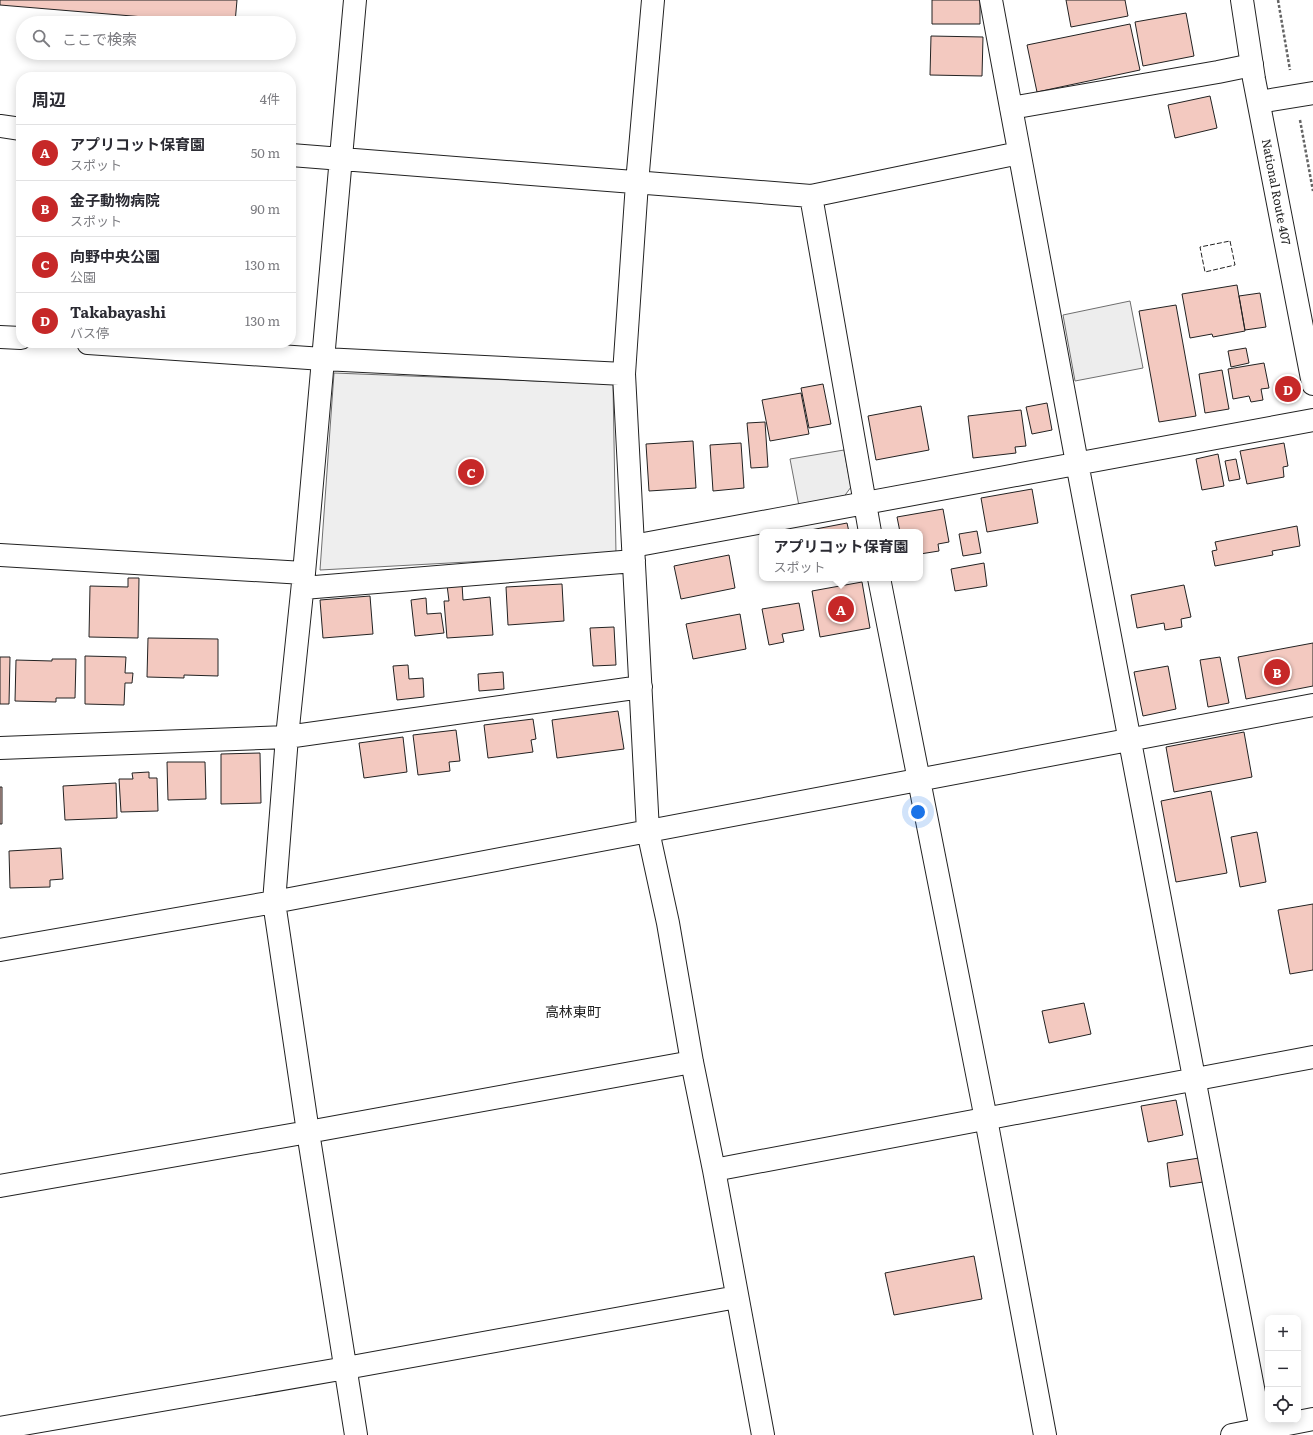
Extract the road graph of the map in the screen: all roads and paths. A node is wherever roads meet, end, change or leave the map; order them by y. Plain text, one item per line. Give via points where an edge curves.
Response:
1 (355, 0) edge
2 (653, 0) edge
3 (991, 0) edge
4 (1242, 0) edge
5 (1252, 65) junction
6 (1313, 93) edge
7 (1259, 102) junction
8 (1011, 108) junction
9 (0, 126) edge
10 (16, 128) edge
11 (1019, 153) junction
12 (296, 156) edge
13 (341, 160) junction
14 (637, 183) junction
15 (810, 196) junction
16 (0, 337) edge
17 (16, 338) edge
18 (161, 348) edge
19 (323, 359) junction
20 (624, 374) junction
21 (1313, 384) edge
22 (1313, 420) edge
23 (1077, 463) junction
24 (864, 503) junction
25 (869, 529) edge
26 (633, 554) junction
27 (0, 555) edge
28 (303, 580) junction
29 (880, 581) edge
30 (641, 687) junction
31 (1313, 705) edge
32 (288, 737) junction
33 (1130, 740) junction
34 (0, 748) edge
35 (919, 780) junction
36 (648, 831) junction
37 (274, 902) junction
38 (0, 950) edge
39 (1313, 1057) edge
40 (692, 1062) junction
41 (1194, 1079) junction
42 (986, 1119) junction
43 (308, 1132) junction
44 (714, 1170) junction
45 (0, 1186) edge
46 (737, 1297) junction
47 (346, 1368) junction
48 (1313, 1419) edge
49 (0, 1428) edge
50 (1262, 1432) edge
51 (356, 1435) edge
52 (764, 1435) edge
53 (1045, 1435) edge
54 (1232, 1435) edge

1 - 13 main road
2 - 14 main road
3 - 8 main road
4 - 5 main road, National Route 407
5 - 7 main road, National Route 407
5 - 8 main road
6 - 7 main road
7 - 21 main road, National Route 407
8 - 11 main road
9 - 10 main road
11 - 15 main road
11 - 23 main road
12 - 13 main road
13 - 14 main road
13 - 19 main road
14 - 15 main road
14 - 20 main road
15 - 24 main road
16 - 17 main road
18 - 19 main road
19 - 20 main road
19 - 28 main road
20 - 26 main road
22 - 23 main road
23 - 24 main road
23 - 33 main road
24 - 25 main road
24 - 26 main road
26 - 28 main road
26 - 30 main road
27 - 28 main road
28 - 32 main road
29 - 35 main road
30 - 32 main road
30 - 36 main road
31 - 33 main road
32 - 34 main road
32 - 37 main road
33 - 35 main road
33 - 41 main road
35 - 36 main road
35 - 42 main road
36 - 37 main road
36 - 40 main road via 668,923
37 - 38 main road
37 - 43 main road
39 - 41 main road
40 - 43 main road
40 - 44 main road
41 - 42 main road
41 - 50 main road
42 - 44 main road
42 - 53 main road
43 - 45 main road
43 - 47 main road
44 - 46 main road
46 - 47 main road
46 - 52 main road
47 - 49 main road
47 - 51 main road
48 - 50 main road
50 - 54 main road

